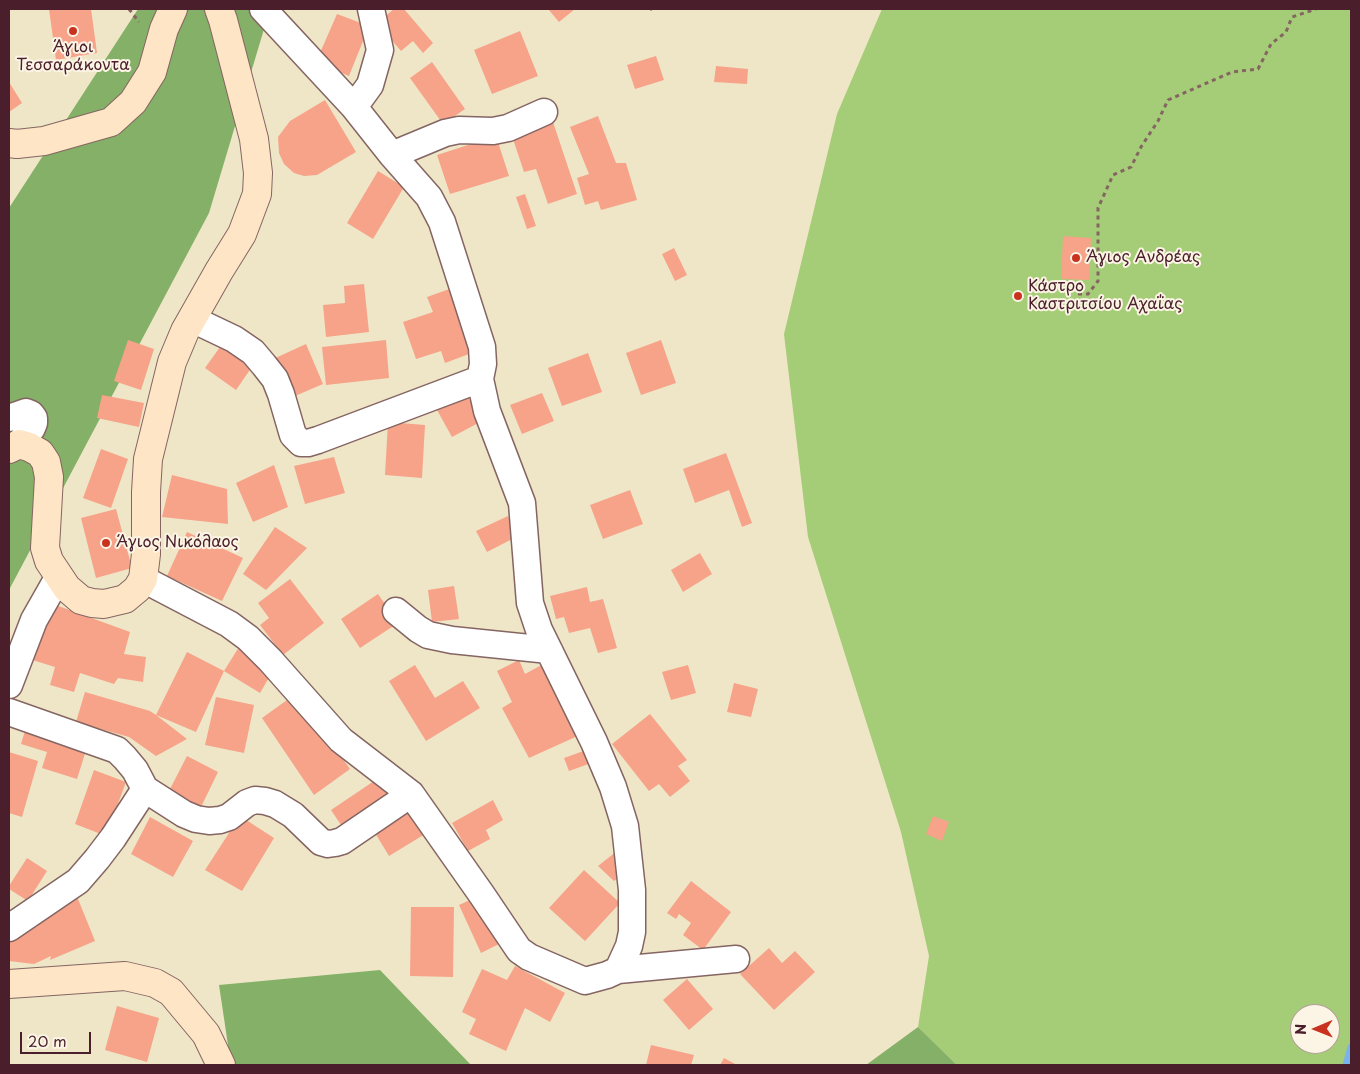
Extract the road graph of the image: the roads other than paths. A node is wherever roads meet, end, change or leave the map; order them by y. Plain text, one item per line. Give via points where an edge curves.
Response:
1 (173, 9) edge
2 (219, 9) edge
3 (263, 9) edge
4 (371, 9) edge
5 (354, 107) junction
6 (544, 112) dead end
7 (9, 143) edge
8 (392, 155) junction
9 (192, 319) junction
10 (480, 379) junction
11 (9, 418) edge
12 (14, 446) edge
13 (59, 576) junction
14 (143, 579) junction
15 (396, 611) dead end
16 (549, 650) junction
17 (9, 685) edge
18 (9, 712) edge
19 (145, 788) junction
20 (411, 794) junction
21 (9, 928) edge
22 (736, 959) dead end
23 (618, 970) junction
24 (9, 984) edge
25 (221, 1065) edge

1 - 7 main road via 152,72 133,102 111,122 44,141
2 - 9 main road via 254,139 257,194 242,234
3 - 5 street
4 - 5 street via 380,50 370,85
5 - 8 street
6 - 8 street via 508,128 445,133
8 - 10 street via 429,197 442,222 482,347
9 - 10 street via 253,352 275,379 293,435 301,442 318,440
9 - 14 main road via 172,362 148,459
10 - 16 street via 486,410 522,503 528,593
11 - 12 street via 26,412 34,418 32,428
12 - 13 main road via 29,447 40,453 46,462 49,477 45,548
13 - 14 main road via 74,594 92,604 125,598 137,589
13 - 17 street via 34,620
14 - 20 street via 229,624 248,638 341,740
15 - 16 street via 428,635
16 - 23 street via 594,742 613,787 624,826 632,890 632,932
18 - 19 street via 117,750 135,770
19 - 20 street via 184,814 209,822 229,817 255,800 275,804 293,815 320,842 328,844 342,840
19 - 21 street via 113,838 78,881
20 - 23 street via 519,950 585,980 608,976
22 - 23 street
24 - 25 main road via 125,976 155,983 171,992 206,1034

